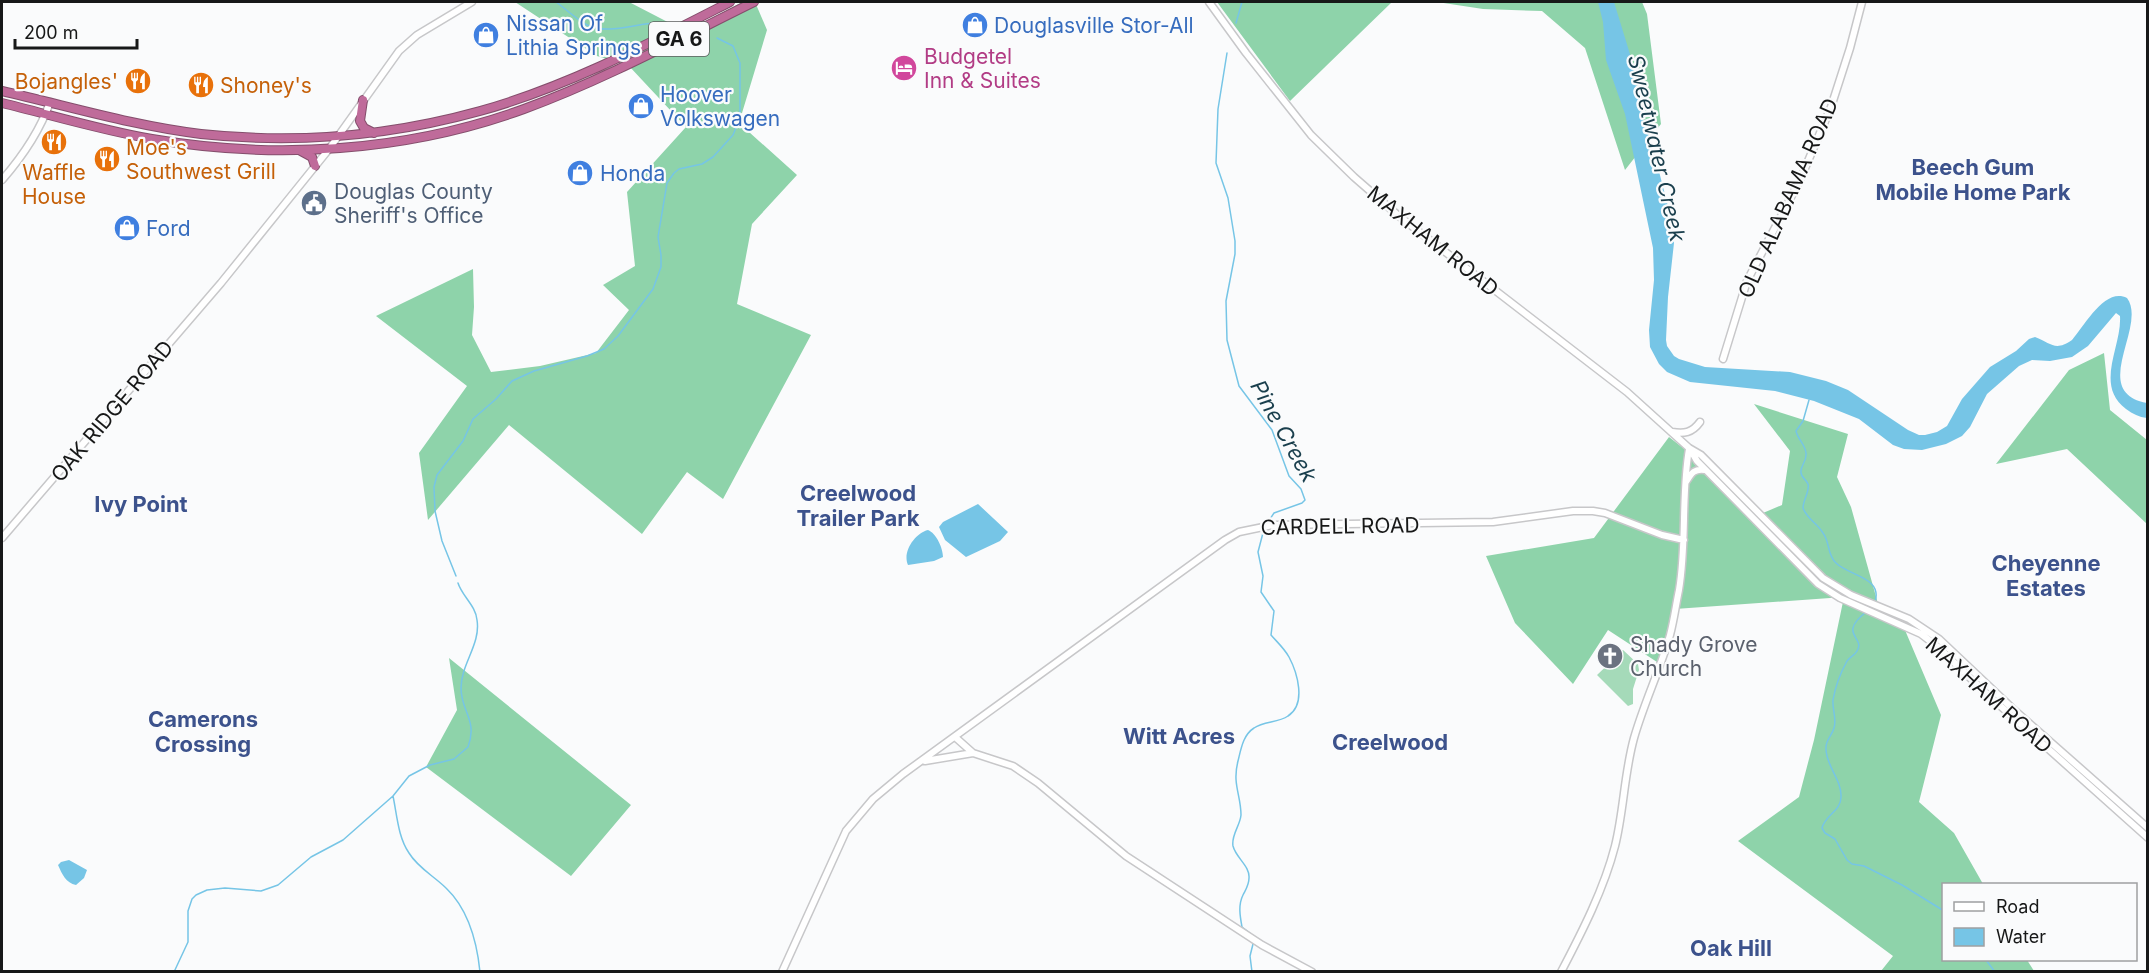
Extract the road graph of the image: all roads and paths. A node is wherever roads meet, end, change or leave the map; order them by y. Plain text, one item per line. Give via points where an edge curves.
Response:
1 (472, 2) edge
2 (730, 2) edge
3 (754, 2) edge
4 (1209, 2) edge
5 (1862, 2) edge
6 (2, 91) edge
7 (363, 100) junction
8 (50, 102) junction
9 (2, 103) edge
10 (46, 114) junction
11 (375, 133) junction
12 (337, 137) junction
13 (329, 149) junction
14 (300, 150) junction
15 (315, 166) junction
16 (2, 180) edge
17 (1723, 359) dead end
18 (1700, 422) dead end
19 (1671, 432) junction
20 (1689, 448) junction
21 (1707, 471) junction
22 (1686, 483) junction
23 (2, 538) edge
24 (1684, 540) junction
25 (955, 736) junction
26 (973, 753) junction
27 (921, 762) junction
28 (2148, 828) edge
29 (2148, 838) edge
30 (782, 972) edge
31 (1312, 972) edge
32 (1561, 972) edge

1 - 7 street, OAK RIDGE ROAD via 408,42
2 - 11 highway, GA 6 via 602,64 483,111
3 - 13 highway, GA 6 via 626,65 526,108 413,138
4 - 19 street, MAXHAM ROAD via 1311,135 1354,177 1627,392
5 - 17 street, OLD ALABAMA ROAD via 1831,107 1800,180 1747,281
6 - 8 highway, GA 6
7 - 11 highway via 360,122
7 - 12 street, OAK RIDGE ROAD
8 - 10 street
8 - 12 highway, GA 6 via 201,134
9 - 10 highway, GA 6
10 - 14 highway, GA 6 via 179,143
10 - 16 street
11 - 12 highway, GA 6
12 - 13 street, OAK RIDGE ROAD
13 - 14 highway, GA 6
13 - 15 street, OAK RIDGE ROAD
14 - 15 highway via 312,157
15 - 23 street, OAK RIDGE ROAD via 221,283
18 - 19 street via 1685,433
19 - 20 street, MAXHAM ROAD
20 - 21 street, MAXHAM ROAD
20 - 22 street
20 - 28 street, MAXHAM ROAD via 1701,455 1823,578 1909,619 1939,639
21 - 22 street via 1693,471
21 - 29 street, MAXHAM ROAD via 1818,584 1921,634 1938,647
22 - 24 street
24 - 25 street, CARDELL ROAD via 1593,511 1493,522 1251,528 1225,540
24 - 32 street via 1670,634 1634,738 1615,846
25 - 26 street
25 - 27 street, CARDELL ROAD
26 - 27 street
26 - 31 street via 1013,766 1144,869 1262,945
27 - 30 street, CARDELL ROAD via 873,798 846,831

